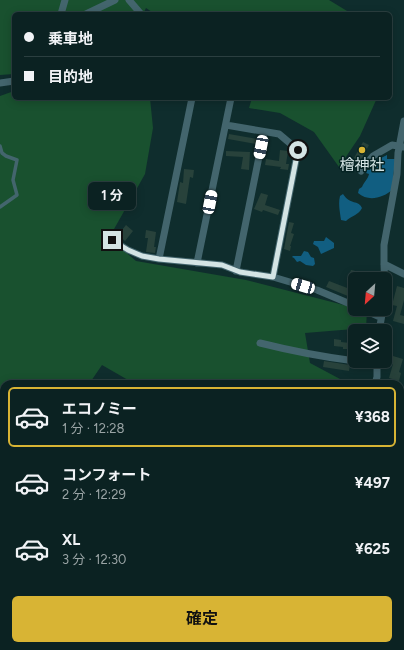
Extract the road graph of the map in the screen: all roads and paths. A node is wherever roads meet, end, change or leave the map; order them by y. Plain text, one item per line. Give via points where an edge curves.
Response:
1 (65, 0) edge
2 (115, 0) edge
3 (130, 0) edge
4 (62, 12) edge
5 (90, 12) edge
6 (139, 12) edge
7 (12, 81) edge
8 (0, 83) edge
9 (192, 100) edge
10 (231, 100) edge
11 (404, 121) edge
12 (226, 125) junction
13 (264, 132) junction
14 (0, 146) edge
15 (402, 146) edge
16 (361, 171) dead end
17 (0, 207) edge
18 (112, 240) dead end
19 (159, 259) junction
20 (197, 263) junction
21 (384, 264) junction
22 (236, 270) junction
23 (384, 272) edge
24 (404, 274) edge
25 (273, 277) junction
26 (348, 303) edge
27 (380, 317) edge
28 (380, 324) edge
29 (260, 343) dead end
30 (348, 360) edge
31 (377, 368) edge
32 (376, 380) edge

1 - 4 street
2 - 5 street
3 - 6 street
7 - 8 street
9 - 19 street
10 - 12 street
11 - 15 street
12 - 13 street
12 - 20 street
13 - 22 street
13 - 25 street via 279,134 298,150
14 - 17 lane via 2,153 17,160 13,180 18,195
15 - 16 street via 392,145 373,156
15 - 21 street via 384,245
18 - 19 street via 142,256
19 - 20 street
20 - 22 street via 222,265
21 - 23 street
21 - 24 street
22 - 25 street
25 - 26 street via 317,290
27 - 28 street
29 - 30 street via 301,353
31 - 32 street

